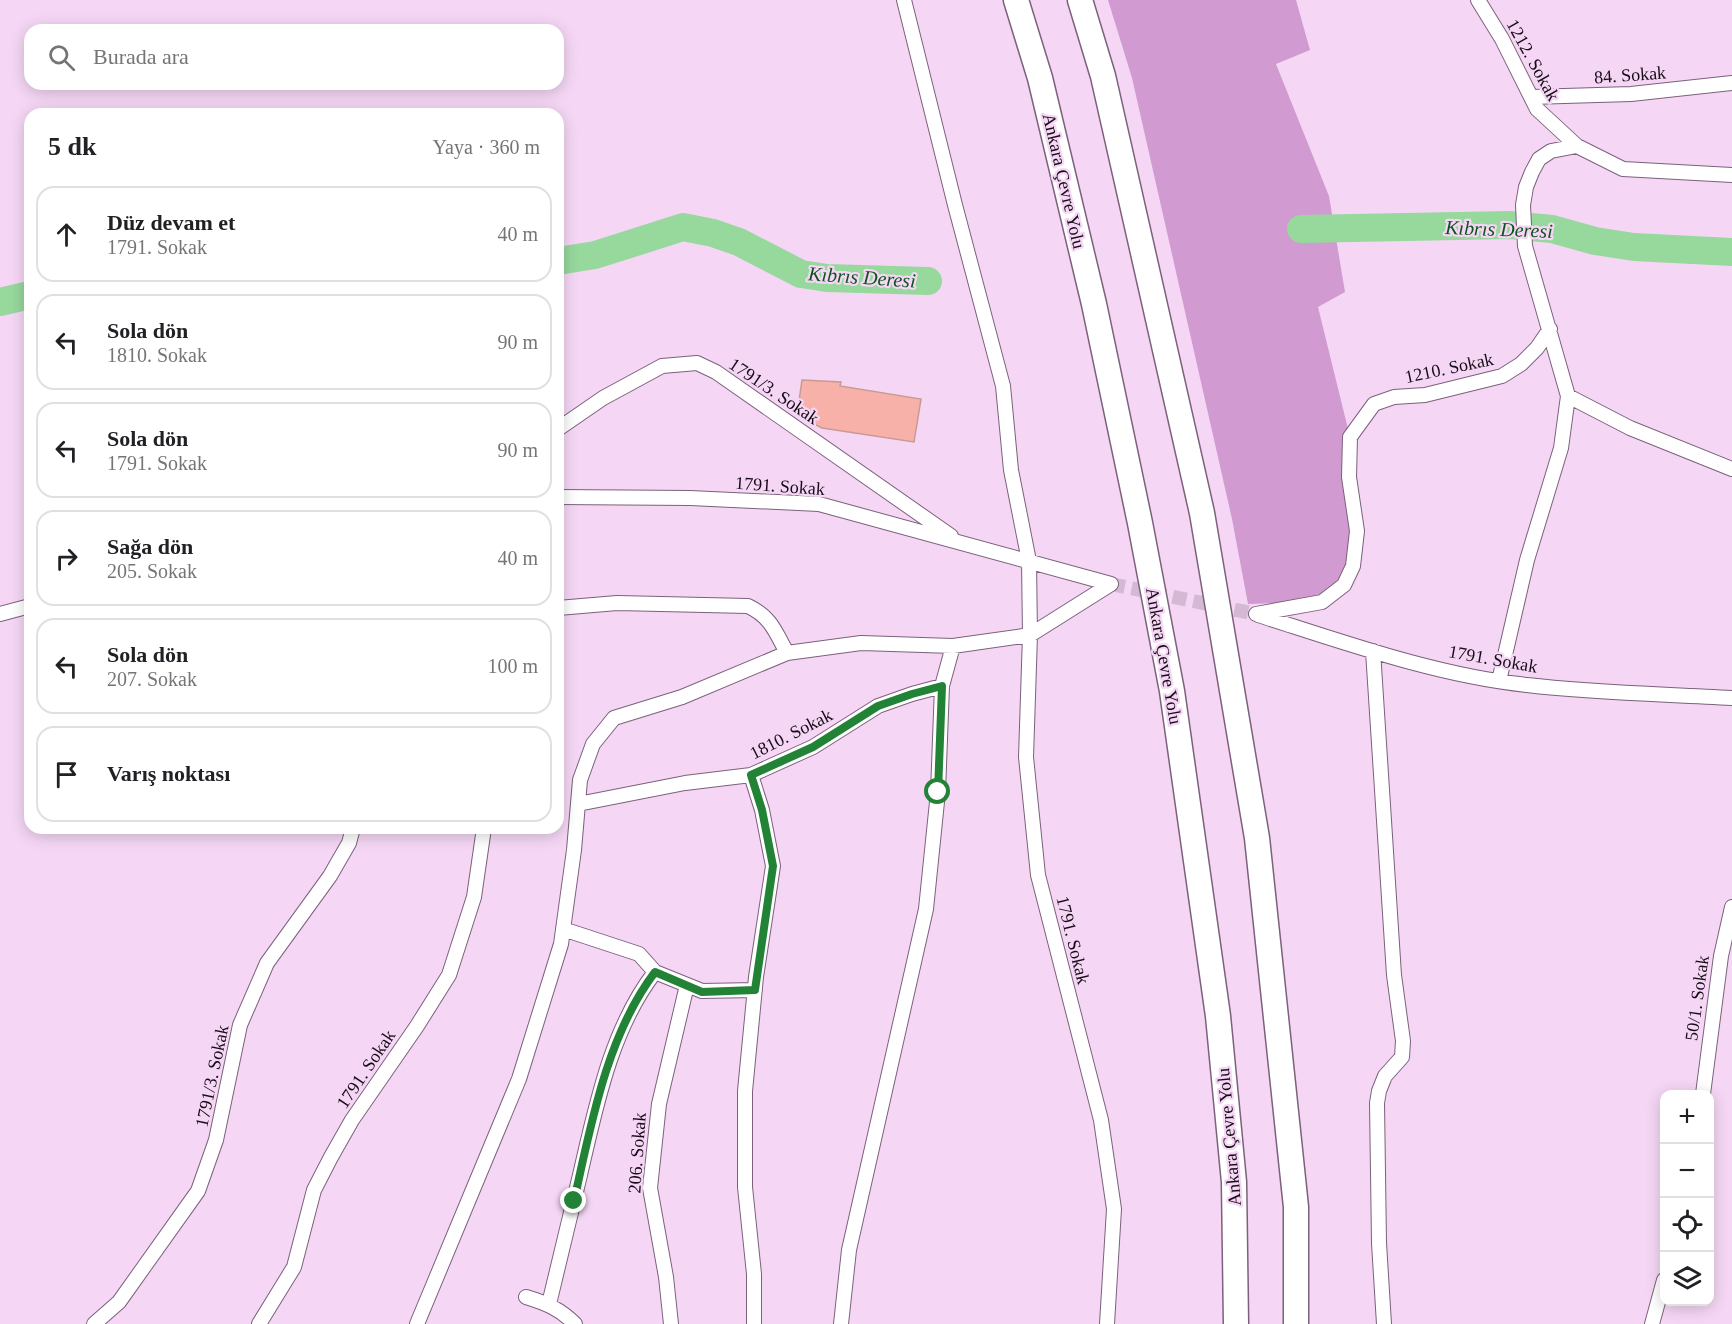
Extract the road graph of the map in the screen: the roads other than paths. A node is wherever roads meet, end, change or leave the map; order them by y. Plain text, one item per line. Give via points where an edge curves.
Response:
1 (904, 0) edge
2 (1016, 0) edge
3 (1080, 0) edge
4 (1480, 0) edge
5 (1732, 83) edge
6 (1531, 97) junction
7 (1577, 146) junction
8 (1732, 175) edge
9 (1550, 329) junction
10 (1568, 396) junction
11 (564, 425) edge
12 (1732, 469) edge
13 (564, 497) edge
14 (957, 541) junction
15 (1029, 561) junction
16 (564, 607) edge
17 (24, 608) edge
18 (0, 614) edge
19 (1256, 614) joint
20 (1030, 635) junction
21 (953, 646) junction
22 (1373, 651) junction
23 (787, 653) junction
24 (1499, 681) junction
25 (942, 686) junction
26 (1732, 698) edge
27 (751, 775) junction
28 (578, 804) junction
29 (352, 834) edge
30 (483, 834) edge
31 (1732, 907) edge
32 (563, 929) junction
33 (655, 972) junction
34 (687, 985) junction
35 (755, 990) junction
36 (1704, 1090) edge
37 (526, 1297) dead end
38 (1660, 1298) edge
39 (549, 1304) junction
40 (94, 1324) edge
41 (259, 1324) edge
42 (417, 1324) edge
43 (575, 1324) edge
44 (670, 1324) edge
45 (754, 1324) edge
46 (841, 1324) edge
47 (1107, 1324) edge
48 (1236, 1324) edge
49 (1296, 1324) edge
50 (1384, 1324) edge
51 (1653, 1324) edge

1 - 15 street via 1003,386 1011,470
2 - 48 highway, Ankara Çevre Yolu via 1040,78 1094,304 1172,691 1218,1016 1234,1182
3 - 49 highway via 1102,76 1202,513 1257,838 1296,1207
4 - 6 street, 1212. Sokak
5 - 6 street, 84. Sokak via 1631,94
6 - 7 street, 1212. Sokak via 1537,110
7 - 8 street, 1212. Sokak via 1623,169
7 - 9 street via 1551,151 1539,159 1523,205 1525,246
9 - 10 street
9 - 19 street, 1210. Sokak via 1521,364 1502,376 1374,404 1350,437 1349,477 1357,531 1353,566 1344,585 1322,602
10 - 12 street via 1630,428
10 - 24 street via 1559,456 1527,560
11 - 14 street, 1791/3. Sokak via 662,366 697,363 716,372
13 - 14 street, 1791. Sokak via 819,504
14 - 15 street, 1791. Sokak
15 - 20 street, 1791. Sokak
15 - 20 street, 1791. Sokak via 1111,584
16 - 23 street via 617,603 748,606 770,622
17 - 18 street
19 - 22 street, 1791. Sokak
20 - 21 street
20 - 47 street, 1791. Sokak via 1026,757 1038,875 1101,1120 1114,1209
21 - 23 street via 861,643
21 - 25 street
22 - 24 street, 1791. Sokak
22 - 50 street via 1394,975 1403,1041 1402,1057 1385,1076 1377,1103
23 - 28 street via 682,697 614,718 593,744 580,780
24 - 26 street, 1791. Sokak
25 - 27 street, 1810. Sokak via 878,706 813,747
25 - 46 street via 938,792 926,909 849,1250
27 - 28 street, 1810. Sokak via 685,783
27 - 35 street via 773,866
28 - 32 street
29 - 40 street, 1791/3. Sokak via 330,876 267,963 240,1025 216,1140 198,1191 119,1302
30 - 41 street, 1791. Sokak via 474,897 449,975 331,1157 314,1190 294,1267
31 - 36 street, 50/1. Sokak via 1720,956
32 - 33 street via 639,954
32 - 42 street via 519,1079
33 - 34 street
33 - 39 street via 640,992 619,1035 594,1115
34 - 35 street via 702,992
34 - 44 street, 206. Sokak via 658,1104 650,1188
35 - 45 street via 745,1091
37 - 39 street
38 - 51 street
39 - 43 street

